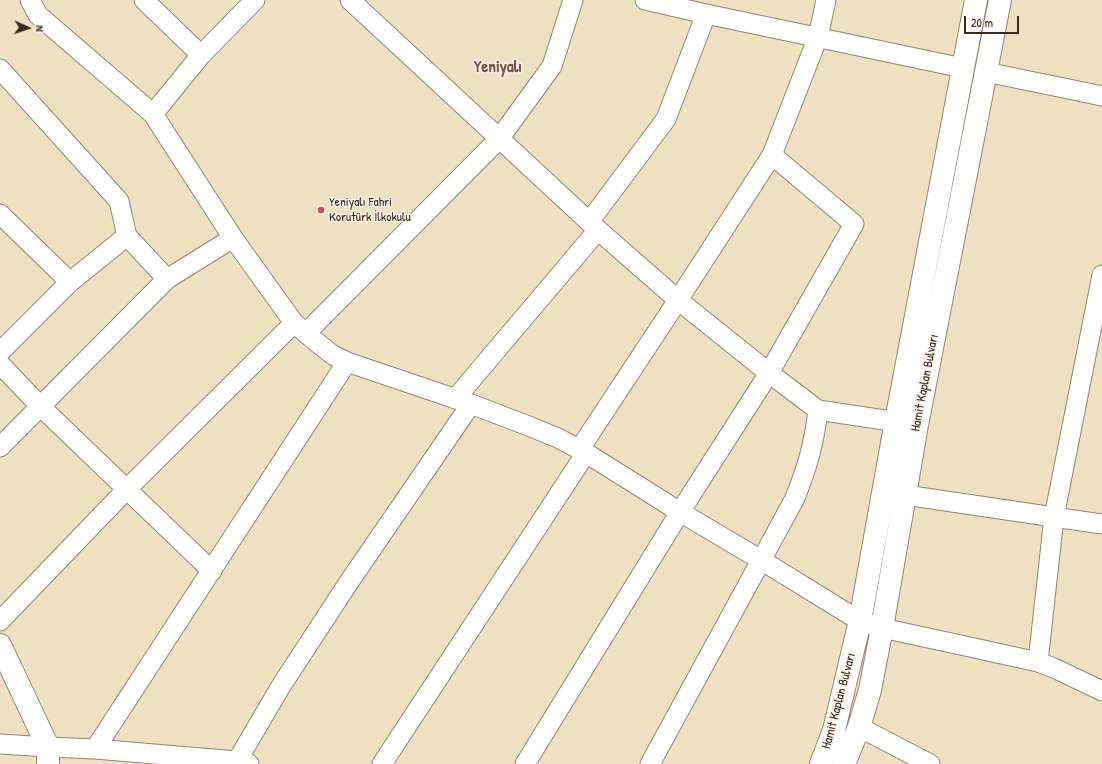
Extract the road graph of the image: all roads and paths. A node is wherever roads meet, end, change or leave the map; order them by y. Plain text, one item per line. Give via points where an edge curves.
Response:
1 (30, 0) edge
2 (144, 0) edge
3 (255, 0) edge
4 (350, 0) edge
5 (573, 0) edge
6 (645, 0) edge
7 (826, 0) edge
8 (976, 0) edge
9 (1000, 0) edge
10 (706, 14) junction
11 (818, 37) junction
12 (201, 55) junction
13 (962, 68) junction
14 (0, 69) edge
15 (986, 72) junction
16 (1102, 96) edge
17 (153, 114) junction
18 (499, 139) junction
19 (772, 155) junction
20 (0, 214) edge
21 (593, 226) junction
22 (127, 236) junction
23 (233, 238) junction
24 (1102, 275) edge
25 (168, 279) junction
26 (70, 282) junction
27 (678, 300) junction
28 (300, 328) junction
29 (0, 352) edge
30 (347, 362) junction
31 (0, 364) edge
32 (769, 373) junction
33 (463, 402) junction
34 (40, 406) junction
35 (818, 410) junction
36 (896, 421) junction
37 (917, 425) junction
38 (0, 447) edge
39 (582, 452) junction
40 (127, 489) junction
41 (905, 495) junction
42 (680, 512) junction
43 (1054, 517) junction
44 (1102, 524) edge
45 (761, 560) junction
46 (212, 571) junction
47 (0, 621) edge
48 (860, 621) junction
49 (882, 628) junction
50 (0, 645) edge
51 (1038, 662) junction
52 (1102, 691) edge
53 (860, 727) junction
54 (0, 744) edge
55 (95, 749) junction
56 (48, 756) edge
57 (243, 763) edge
58 (382, 764) edge
59 (525, 764) edge
60 (650, 764) edge
61 (821, 764) edge
62 (844, 764) edge
63 (930, 764) edge

1 - 17 street via 38,15
2 - 12 street
3 - 12 street
4 - 18 street
5 - 18 street via 552,66
6 - 10 street
7 - 11 street
8 - 13 main road, Hamit Kaplan Bulvarı
9 - 15 main road, Hamit Kaplan Bulvarı
10 - 11 street
10 - 21 street via 666,118
11 - 13 street
11 - 19 street
12 - 17 street
13 - 36 main road, Hamit Kaplan Bulvarı
14 - 22 street via 119,201
15 - 16 street
15 - 37 main road, Hamit Kaplan Bulvarı
17 - 23 street
18 - 21 street
18 - 28 street
19 - 27 street
19 - 32 street via 854,224
20 - 26 street
21 - 27 street
21 - 33 street
22 - 25 street
22 - 26 street
23 - 25 street
23 - 28 street
24 - 43 street
25 - 34 street
26 - 29 street
27 - 32 street
27 - 39 street
28 - 30 street via 333,355
28 - 40 street
30 - 33 street
30 - 46 street
31 - 34 street
32 - 35 street
32 - 42 street
33 - 39 street via 558,438
33 - 57 street via 281,686
34 - 38 street
34 - 40 street
35 - 36 street
35 - 45 street via 804,476 794,500
36 - 37 street
36 - 48 main road, Hamit Kaplan Bulvarı
37 - 41 main road, Hamit Kaplan Bulvarı
39 - 42 street
39 - 58 street
40 - 46 street
40 - 47 street
41 - 43 street
41 - 49 main road, Hamit Kaplan Bulvarı
42 - 45 street
42 - 59 street
43 - 44 street
43 - 51 street
45 - 48 street
45 - 60 street
46 - 55 street
48 - 49 street
48 - 61 main road, Hamit Kaplan Bulvarı via 834,730
49 - 51 street
49 - 53 main road, Hamit Kaplan Bulvarı
50 - 56 main road
51 - 52 street
53 - 62 main road, Hamit Kaplan Bulvarı
53 - 63 street
54 - 56 street
55 - 56 street
55 - 57 street

